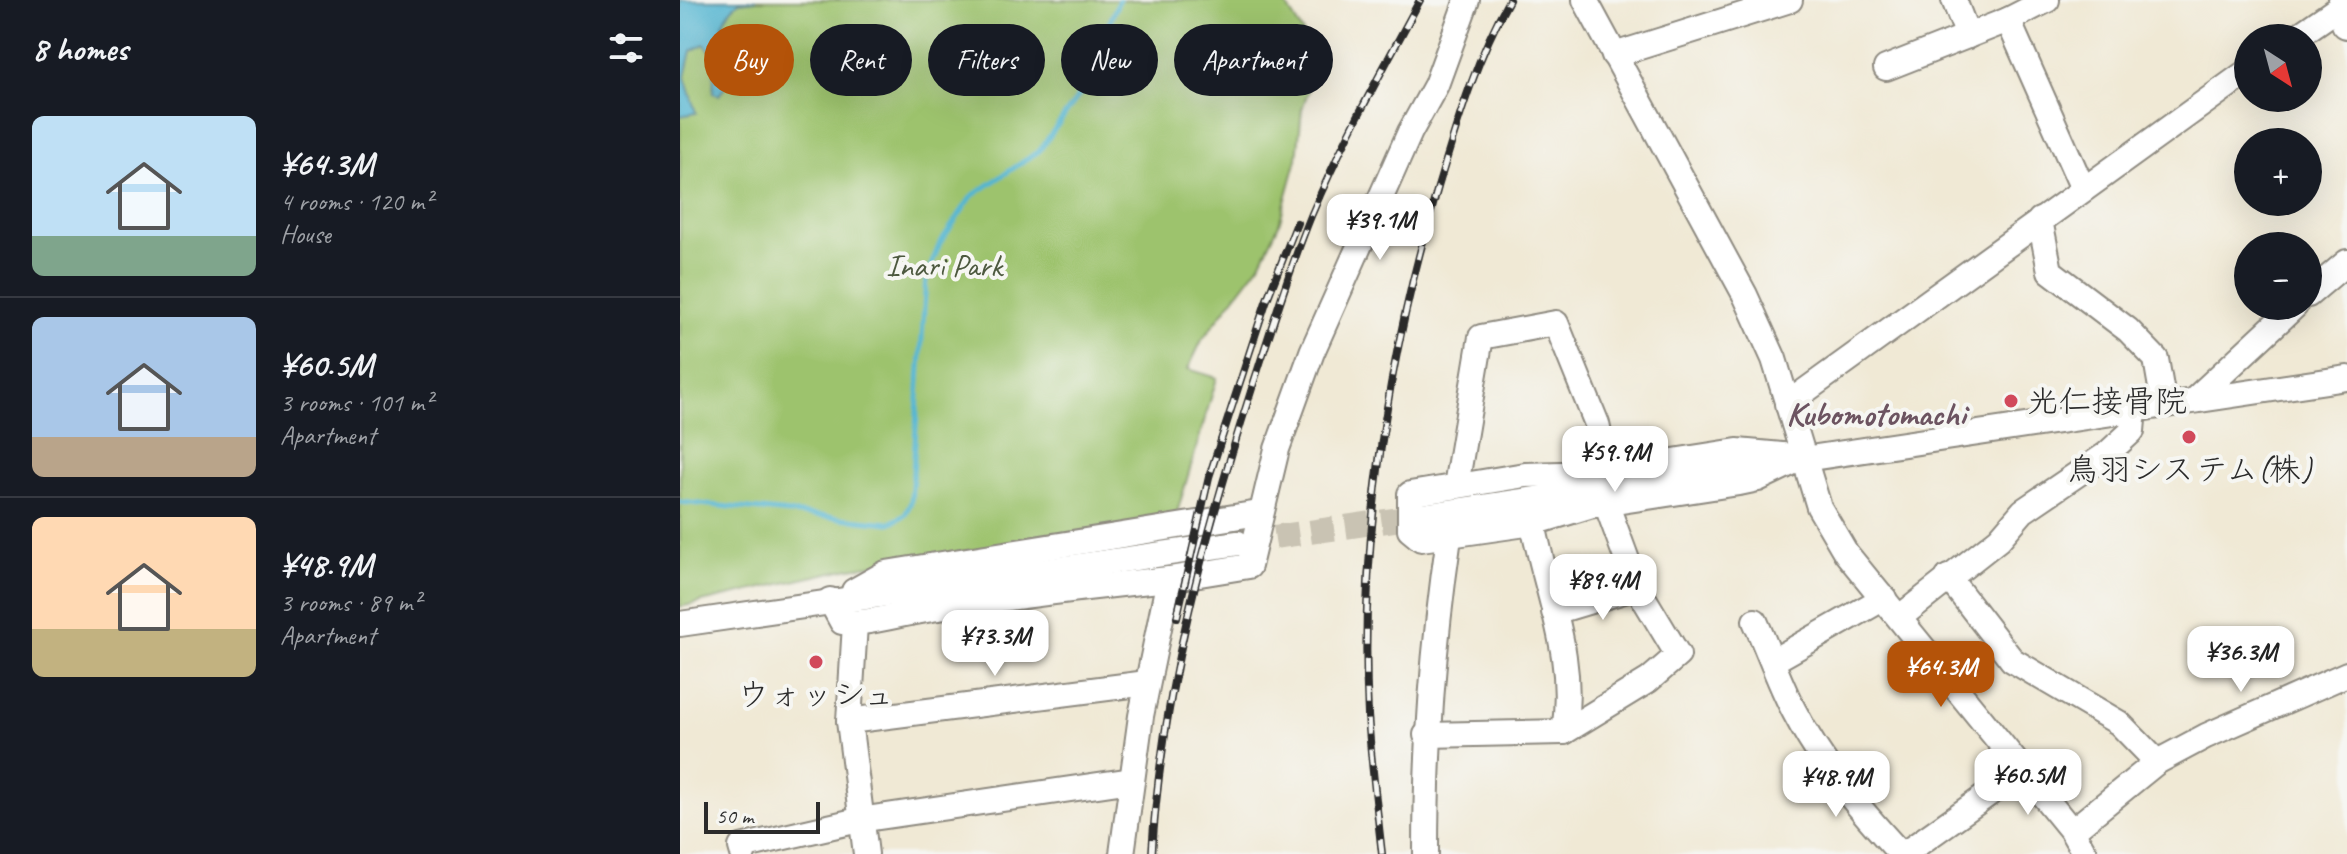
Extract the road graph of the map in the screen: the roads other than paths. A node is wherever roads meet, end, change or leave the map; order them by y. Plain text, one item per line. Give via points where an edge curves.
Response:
1 (1467, 0) edge
2 (1585, 0) edge
3 (1790, 0) edge
4 (1954, 0) edge
5 (2044, 1) edge
6 (2345, 7) edge
7 (2008, 20) junction
8 (2318, 24) edge
9 (1968, 36) junction
10 (1614, 55) junction
11 (1886, 68) dead end
12 (2234, 81) edge
13 (2083, 189) junction
14 (2040, 220) junction
15 (2347, 262) edge
16 (2322, 283) edge
17 (2280, 320) edge
18 (2347, 378) edge
19 (2194, 400) junction
20 (1787, 404) junction
21 (2164, 405) junction
22 (2134, 409) junction
23 (1804, 457) junction
24 (1607, 471) junction
25 (1456, 486) junction
26 (1606, 503) junction
27 (1259, 513) junction
28 (1422, 516) tunnel mouth
29 (1533, 523) junction
30 (1449, 537) junction
31 (1238, 543) tunnel mouth
32 (1948, 577) junction
33 (1169, 579) junction
34 (1637, 587) junction
35 (1884, 598) junction
36 (836, 599) junction
37 (1554, 612) junction
38 (1900, 617) junction
39 (1755, 621) dead end
40 (680, 624) edge
41 (855, 624) junction
42 (1773, 661) junction
43 (2347, 674) edge
44 (1147, 683) junction
45 (849, 721) junction
46 (1564, 732) junction
47 (1426, 735) junction
48 (2157, 762) junction
49 (2021, 771) junction
50 (1132, 780) junction
51 (859, 820) junction
52 (2072, 831) junction
53 (743, 854) edge
54 (866, 854) edge
55 (1122, 854) edge
56 (1426, 854) edge
57 (1902, 854) edge
58 (2085, 854) edge

1 - 27 street via 1436,85 1312,352
2 - 10 street
3 - 10 street
4 - 9 street
5 - 7 street
6 - 8 street
7 - 9 street
7 - 13 street
9 - 11 street
10 - 20 street via 1745,295 1774,359
12 - 13 street
13 - 14 street
14 - 20 street
14 - 21 street via 2050,271 2128,330 2156,359
15 - 16 street
17 - 19 street
18 - 19 street
19 - 21 street
20 - 23 street
21 - 22 street
22 - 23 street
22 - 32 street via 2132,431 2107,454 2023,511 1999,539
23 - 24 street via 1737,451
23 - 26 street via 1758,479
23 - 28 street
23 - 35 street via 1819,507 1846,553
24 - 25 street via 1525,475
24 - 25 street via 1597,424 1556,323 1481,337
25 - 30 street via 1410,494 1410,530 1421,539
26 - 29 street
26 - 34 street
27 - 33 street via 1249,566
27 - 36 street via 886,573
29 - 30 street
29 - 37 street
30 - 47 street
31 - 36 street
32 - 38 street
32 - 48 street via 2012,660 2119,723
33 - 41 street via 1045,591
33 - 44 street
34 - 37 street
34 - 46 street via 1678,655 1649,680
35 - 38 street
35 - 42 street
36 - 40 street
36 - 41 street via 842,622
37 - 46 street via 1565,645
38 - 49 street
39 - 42 street
41 - 45 street
42 - 57 street via 1817,749 1852,801
43 - 48 street
44 - 45 street
44 - 50 street
45 - 51 street
46 - 47 street
47 - 56 street
48 - 52 street
49 - 52 street
49 - 57 street
50 - 51 street
50 - 55 street
51 - 53 street via 741,847
51 - 54 street
52 - 58 street

